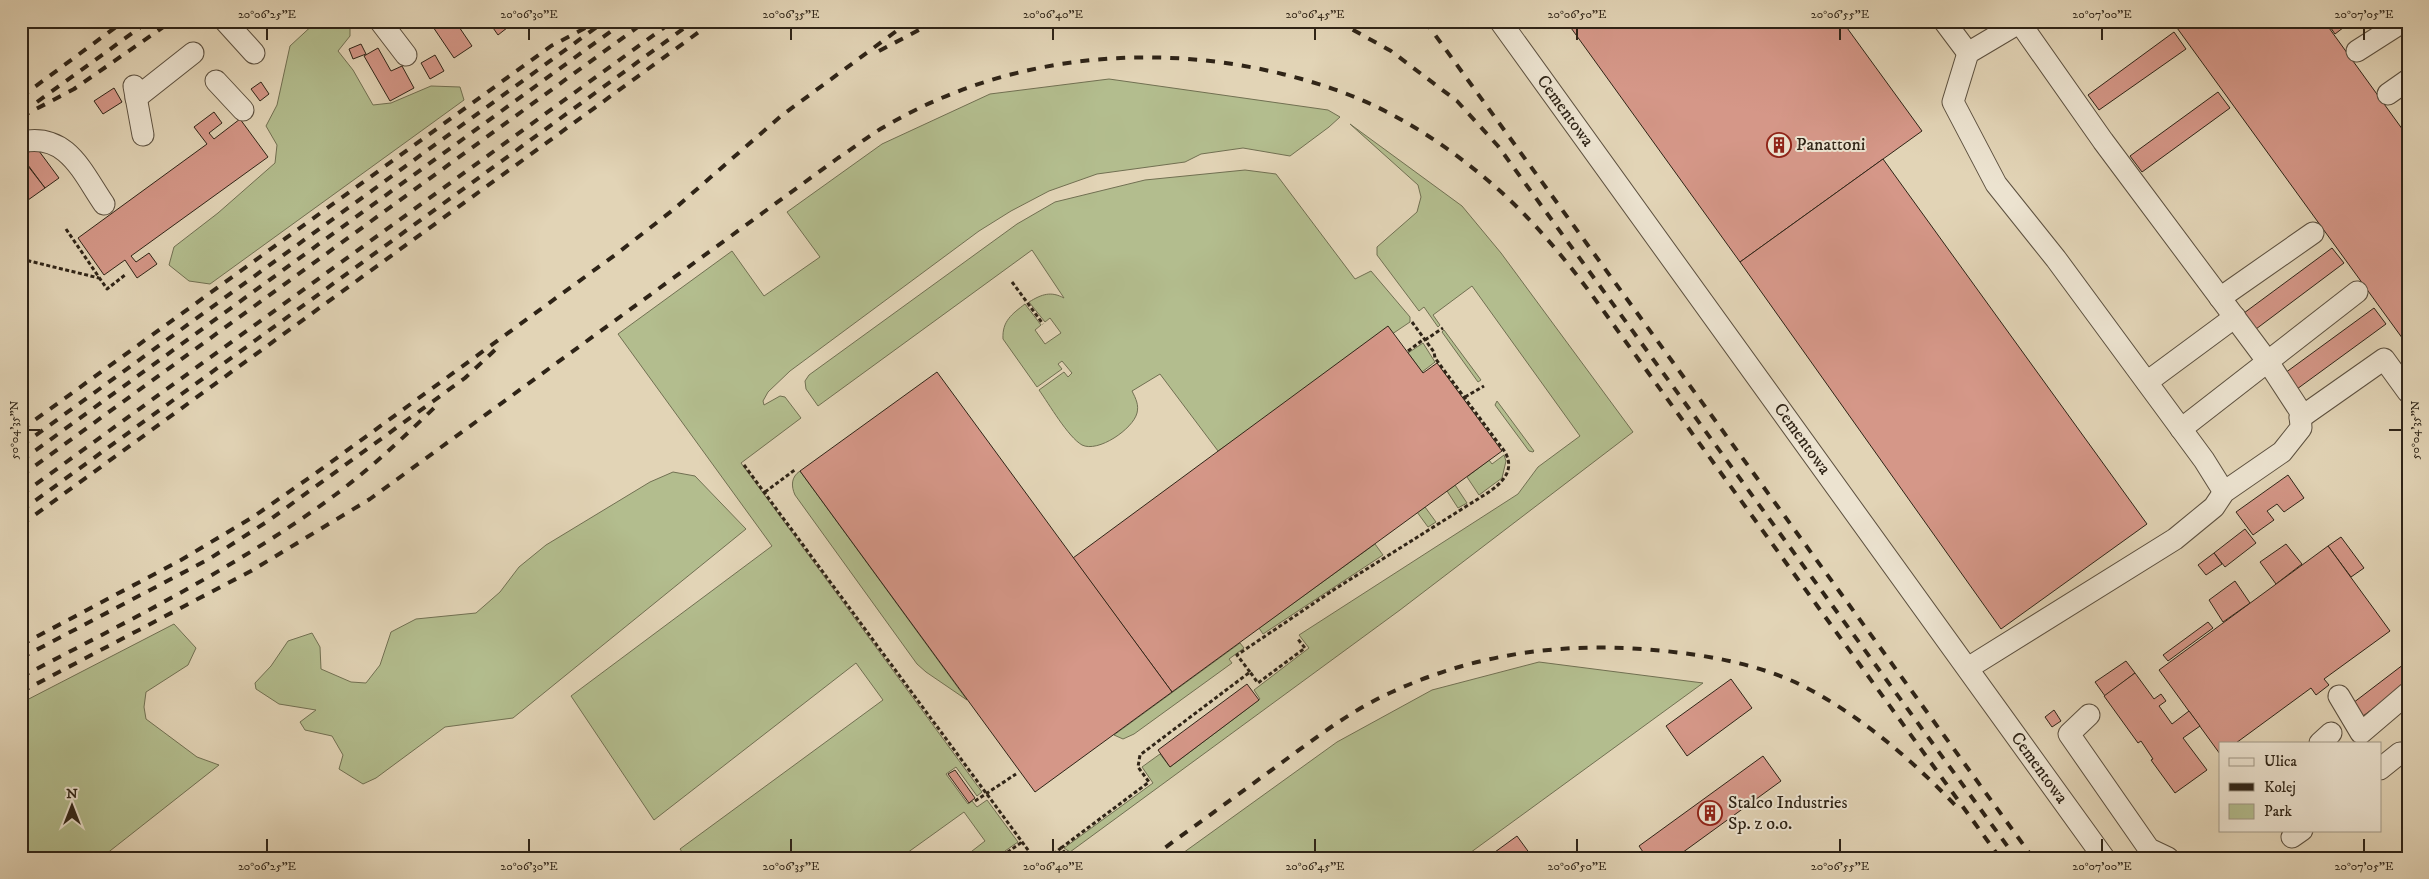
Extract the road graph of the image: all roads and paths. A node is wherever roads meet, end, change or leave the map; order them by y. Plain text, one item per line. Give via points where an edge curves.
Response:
1 (225, 21) edge
2 (380, 21) edge
3 (1500, 21) edge
4 (1944, 21) edge
5 (2404, 21) edge
6 (2021, 22) edge
7 (2357, 51) dead end
8 (193, 53) dead end
9 (254, 53) dead end
10 (1968, 53) junction
11 (406, 55) dead end
12 (2408, 80) edge
13 (216, 81) dead end
14 (2388, 94) dead end
15 (243, 110) dead end
16 (143, 135) dead end
17 (21, 142) edge
18 (104, 204) dead end
19 (66, 229) dead end
20 (2313, 233) dead end
21 (21, 259) edge
22 (125, 276) dead end
23 (99, 278) junction
24 (1012, 282) dead end
25 (2357, 292) dead end
26 (2220, 298) junction
27 (2235, 317) junction
28 (1412, 322) dead end
29 (1043, 324) dead end
30 (1443, 328) dead end
31 (1425, 340) junction
32 (1408, 351) dead end
33 (2268, 362) junction
34 (2146, 382) junction
35 (1484, 386) dead end
36 (2408, 392) edge
37 (1465, 397) junction
38 (2300, 418) junction
39 (2182, 429) junction
40 (744, 464) dead end
41 (796, 469) dead end
42 (765, 492) junction
43 (2224, 492) junction
44 (1297, 638) dead end
45 (1968, 668) junction
46 (1250, 672) junction
47 (2408, 693) edge
48 (2339, 696) dead end
49 (2089, 715) dead end
50 (2400, 753) dead end
51 (2382, 767) edge
52 (1016, 774) dead end
53 (986, 794) junction
54 (975, 801) dead end
55 (1022, 842) junction
56 (1061, 848) junction
57 (1012, 858) edge
58 (1034, 858) edge
59 (1048, 858) edge
60 (1069, 858) edge
61 (2104, 858) edge
62 (2168, 858) edge

1 - 9 lane
2 - 11 lane
3 - 45 lane, Cementowa
4 - 10 lane
5 - 7 lane
6 - 10 lane
6 - 26 lane via 2103,141
8 - 16 lane via 135,91
10 - 34 lane via 1953,102 1996,184 2056,259
12 - 14 lane
13 - 15 lane
17 - 18 lane via 38,141 66,150
19 - 23 path
20 - 26 lane
21 - 23 path
22 - 23 path via 106,289
24 - 29 path
25 - 33 lane
26 - 27 lane
27 - 33 lane
27 - 34 lane
28 - 31 path
30 - 31 path
31 - 32 path
31 - 37 path
33 - 38 lane via 2300,411
33 - 39 lane
34 - 39 lane
35 - 37 path
36 - 38 lane via 2384,359
37 - 46 path via 1506,455 1508,470 1503,482 1238,655
38 - 43 lane via 2300,428 2282,452
39 - 43 lane
40 - 42 path
41 - 42 path
42 - 53 path
43 - 45 lane via 2214,507 2175,539
44 - 46 path via 1305,648 1258,683
45 - 61 lane, Cementowa
46 - 56 path via 1140,754 1138,767 1149,782
47 - 48 lane via 2361,732
49 - 62 lane via 2069,734 2149,849
50 - 51 lane
52 - 53 path
53 - 54 path
53 - 55 path
55 - 57 path via 1008,852
55 - 58 path
56 - 59 path
56 - 60 path

